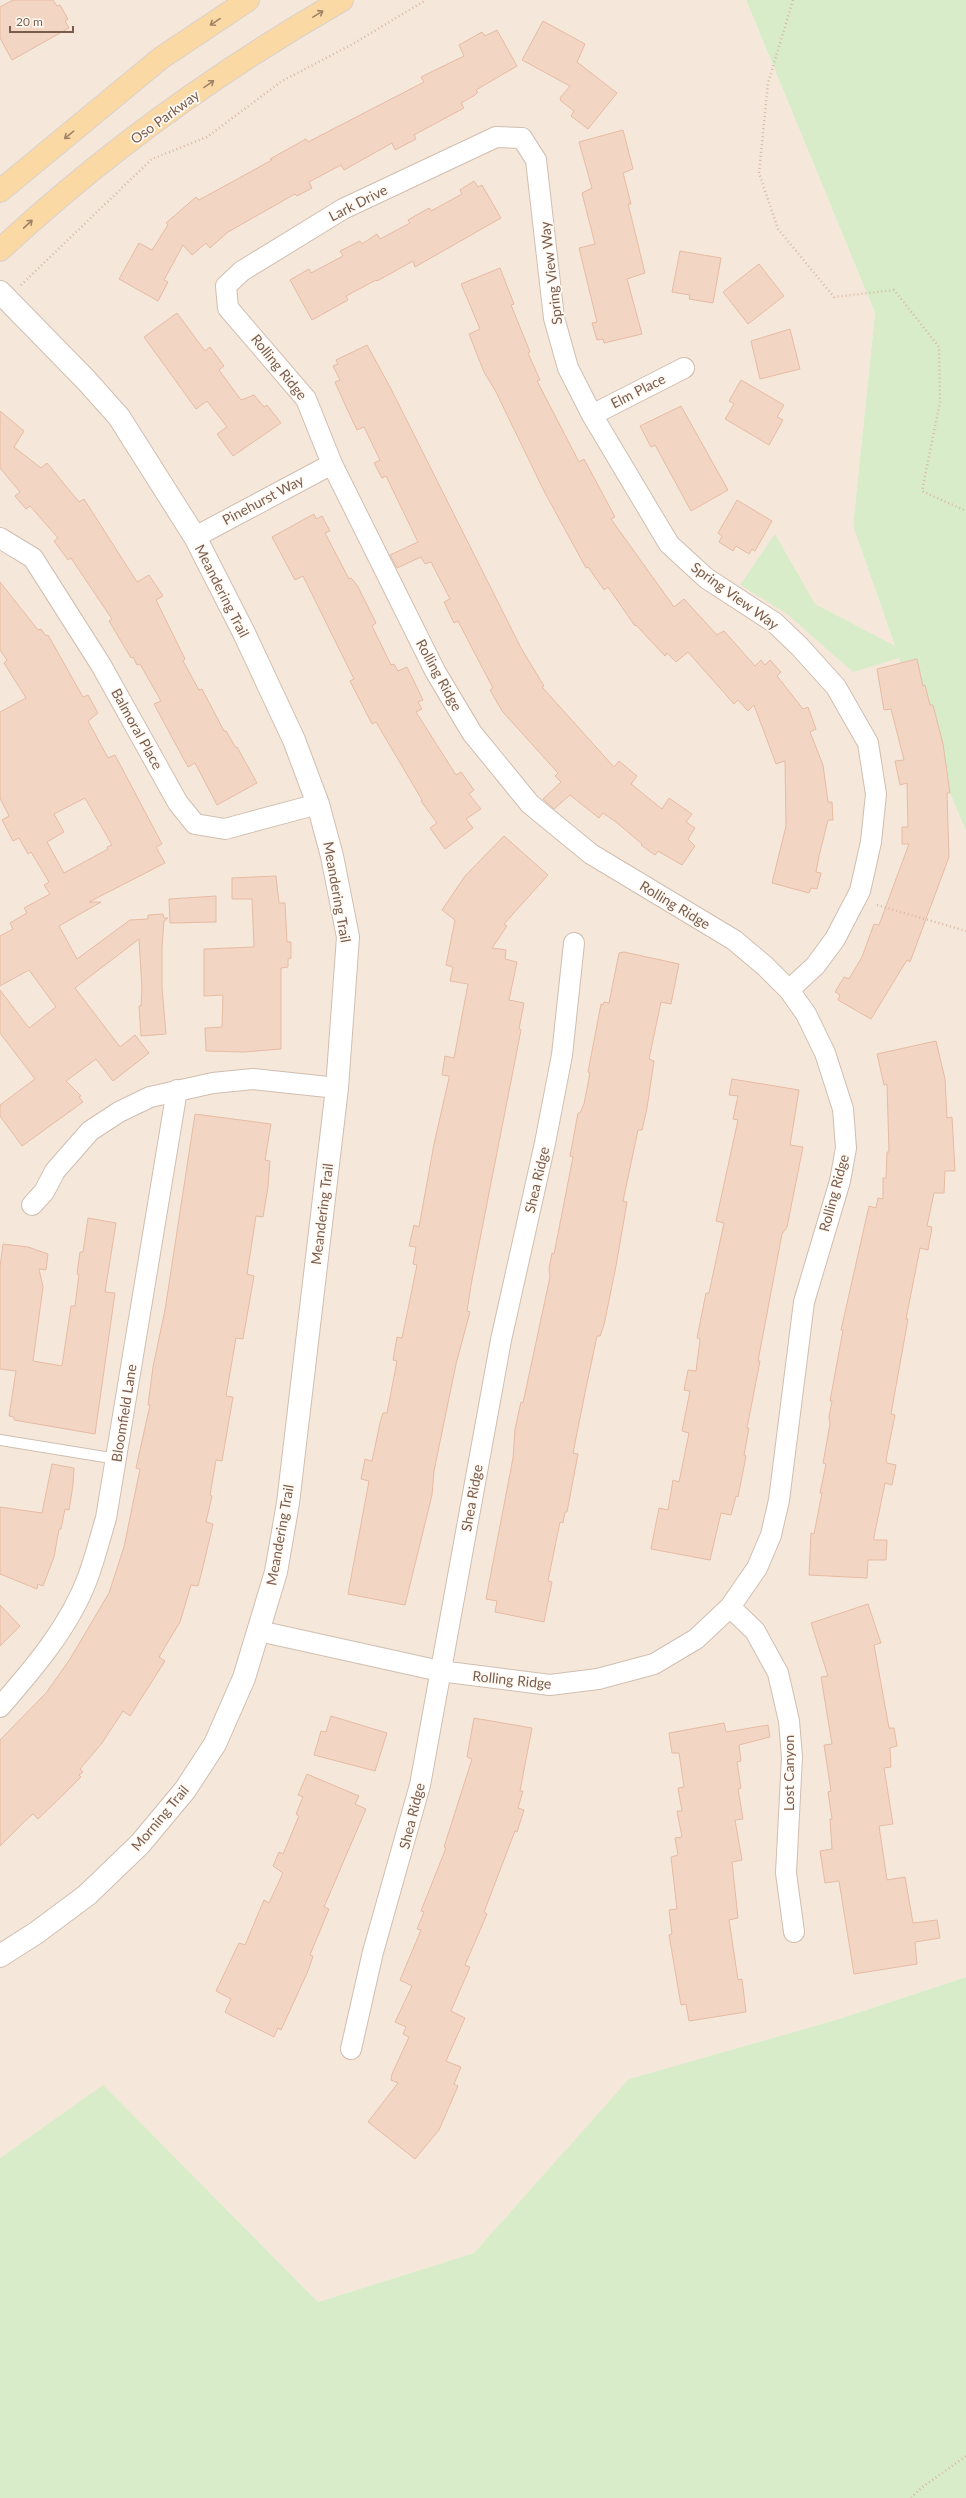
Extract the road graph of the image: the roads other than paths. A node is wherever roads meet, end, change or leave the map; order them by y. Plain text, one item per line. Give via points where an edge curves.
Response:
1 (248, 0) edge
2 (342, 0) edge
3 (522, 138) joint
4 (0, 192) edge
5 (0, 250) edge
6 (3, 295) edge
7 (228, 308) joint
8 (684, 368) dead end
9 (592, 415) junction
10 (332, 464) junction
11 (195, 537) junction
12 (0, 538) edge
13 (318, 804) junction
14 (574, 943) dead end
15 (789, 990) junction
16 (337, 1088) junction
17 (177, 1090) junction
18 (32, 1205) dead end
19 (0, 1440) edge
20 (117, 1459) junction
21 (730, 1607) junction
22 (259, 1631) junction
23 (440, 1671) junction
24 (0, 1707) edge
25 (794, 1932) dead end
26 (0, 1956) edge
27 (351, 2049) dead end

1 -> 4 main road via 161,58
5 -> 2 main road, Oso Parkway via 42,211 188,98 251,55
3 - 7 street, Lark Drive via 496,137 343,209 242,271 226,286
3 - 9 street, Spring View Way via 536,160 554,318 568,368
6 - 11 street, Meandering Trail via 119,417
7 - 10 street, Rolling Ridge via 306,399
8 - 9 street, Elm Place
9 - 15 street, Spring View Way via 669,544 706,578 775,623 800,647 836,687 868,743 876,794 871,842 860,891 835,939 815,966
10 - 11 street, Pinehurst Way
10 - 15 street, Rolling Ridge via 435,671 472,733 530,804 591,854 734,940
11 - 13 street, Meandering Trail via 294,740
12 - 13 street, Balmoral Place via 33,558 101,665 178,803 195,824 225,829
13 - 16 street, Meandering Trail via 332,856 348,937
14 - 23 street, Shea Ridge via 562,1055 501,1340
15 - 21 street, Rolling Ridge via 806,1014 825,1053 843,1109 846,1148 840,1181 804,1302 779,1500 771,1535 757,1568
16 - 17 street via 253,1079
16 - 22 street, Meandering Trail via 288,1502 276,1572
17 - 18 street via 150,1097 119,1112 90,1131 55,1171 44,1192
17 - 20 street, Bloomfield Lane
19 - 20 lane
20 - 24 street, Bloomfield Lane via 106,1518 88,1577 70,1615 35,1667
21 - 23 street, Rolling Ridge via 696,1639 654,1664 598,1679 550,1685
21 - 25 street, Lost Canyon via 755,1631 778,1673 789,1721 792,1757 786,1873
22 - 23 street, Rolling Ridge
22 - 26 street, Morning Trail via 244,1678 215,1744 185,1790 140,1844 87,1895
23 - 27 street, Shea Ridge via 420,1785 373,1952

